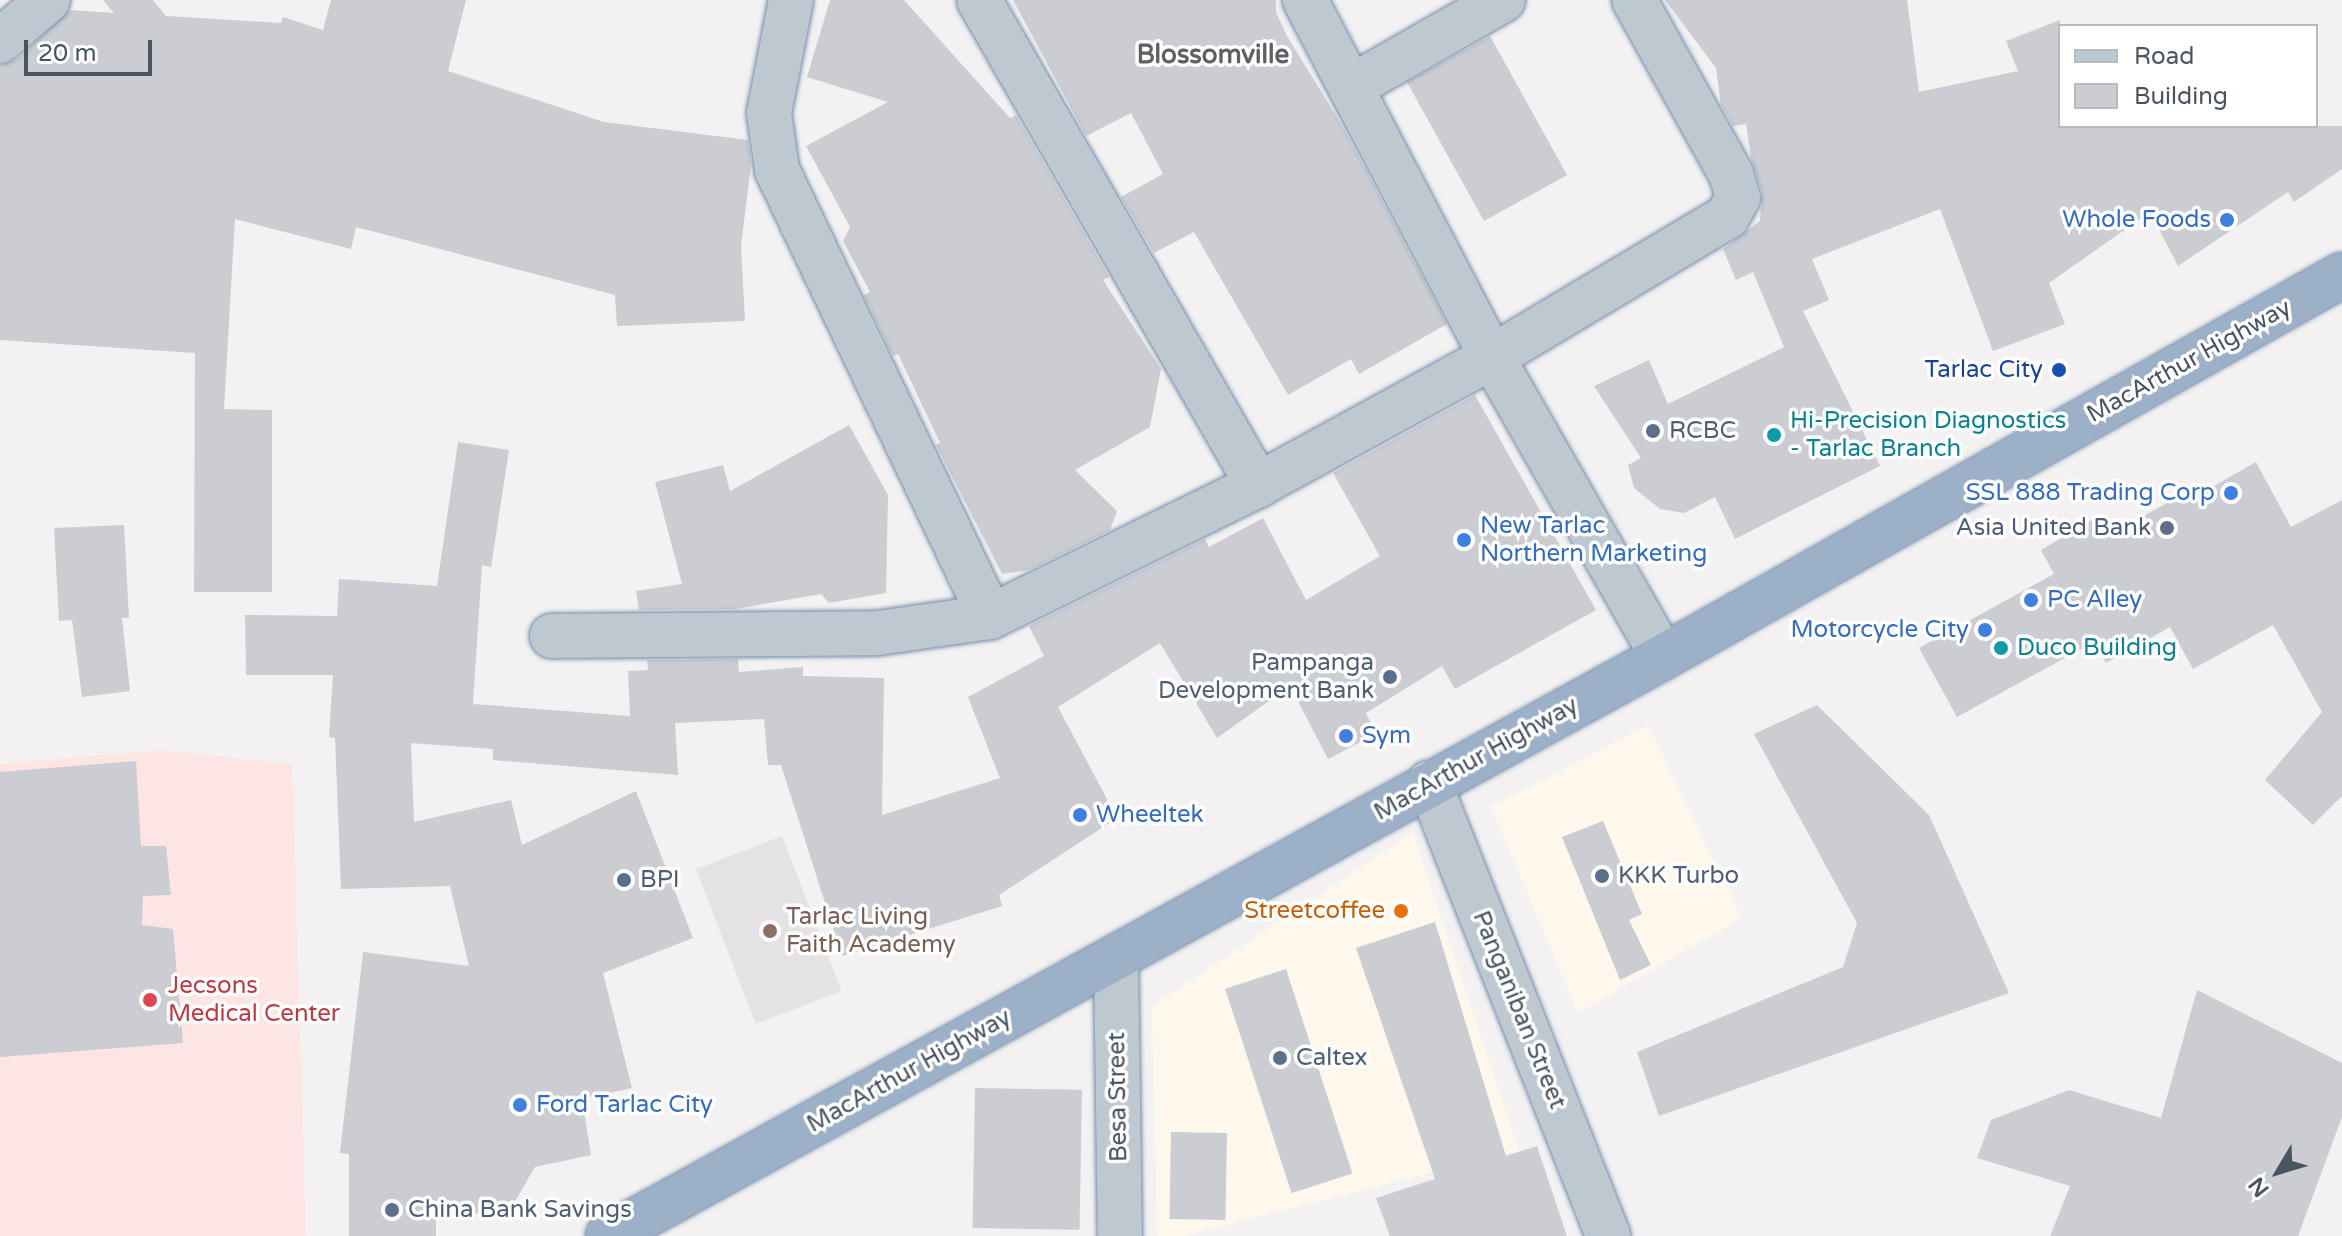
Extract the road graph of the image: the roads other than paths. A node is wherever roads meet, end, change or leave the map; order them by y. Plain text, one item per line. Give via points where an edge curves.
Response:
1 (48, 0) edge
2 (791, 0) edge
3 (979, 0) edge
4 (1305, 0) edge
5 (1503, 0) edge
6 (1634, 0) edge
7 (0, 41) edge
8 (1351, 87) junction
9 (2342, 275) edge
10 (1492, 357) junction
11 (1258, 485) junction
12 (990, 617) junction
13 (552, 636) dead end
14 (1663, 657) junction
15 (1429, 783) junction
16 (1116, 958) junction
17 (608, 1236) edge
18 (1120, 1236) edge
19 (1608, 1236) edge

1 - 7 street
2 - 12 street via 769,113 777,170
3 - 11 street
4 - 8 street
5 - 8 street
6 - 10 street via 1731,174 1738,198 1727,217
8 - 10 street
9 - 14 highway, MacArthur Highway
10 - 11 street
10 - 14 street
11 - 12 street
12 - 13 street via 878,633
14 - 15 highway, MacArthur Highway
15 - 16 highway, MacArthur Highway
15 - 19 street, Panganiban Street
16 - 17 highway, MacArthur Highway
16 - 18 street, Besa Street

